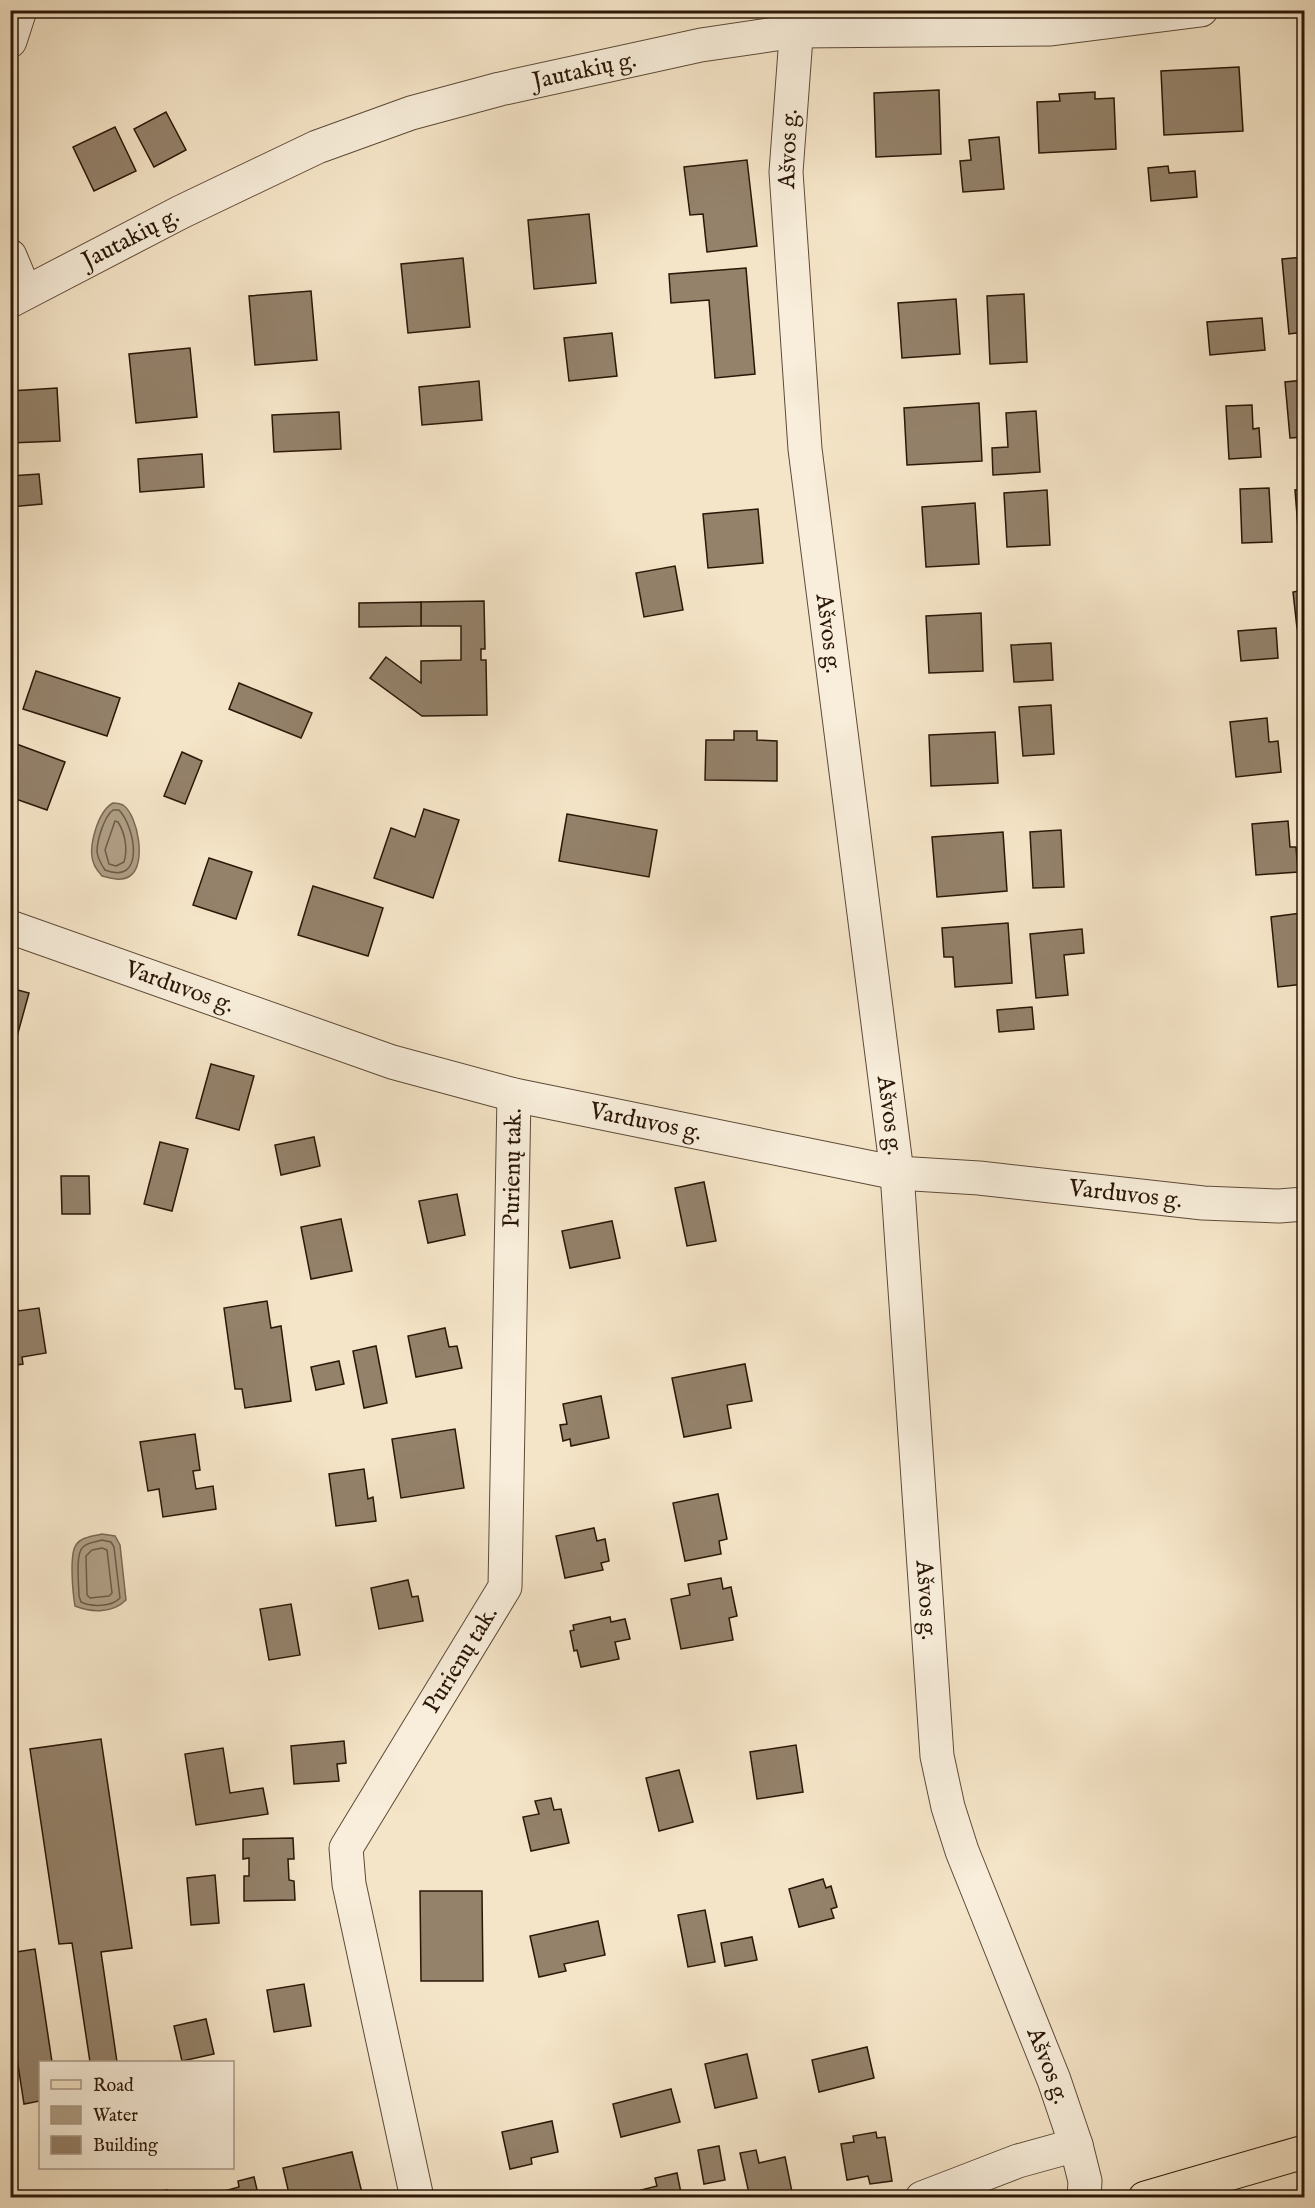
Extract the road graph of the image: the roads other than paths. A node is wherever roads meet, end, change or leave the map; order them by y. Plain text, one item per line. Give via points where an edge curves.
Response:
1 (20, 10) edge
2 (1202, 10) edge
3 (797, 21) edge
4 (10, 41) edge
5 (10, 256) edge
6 (18, 296) edge
7 (10, 927) edge
8 (514, 1095) junction
9 (897, 1173) junction
10 (1305, 1204) edge
11 (1076, 2145) junction
12 (1305, 2152) edge
13 (417, 2198) edge
14 (922, 2198) edge
15 (1084, 2198) edge
16 (1145, 2198) edge

1 - 4 street
2 - 3 street, Jautakių g. via 1052,29
3 - 6 street, Jautakių g. via 411,113 317,147
3 - 9 street, Ašvos g. via 786,172 805,448
5 - 6 street
7 - 8 street, Varduvos g. via 381,1059
8 - 9 street, Varduvos g.
8 - 13 street, Purienų tak. via 505,1587 346,1848 349,1884
9 - 10 street, Varduvos g. via 979,1178 1203,1203
9 - 11 street, Ašvos g. via 937,1756 962,1851
11 - 14 street via 1018,2161
11 - 15 street, Ašvos g. via 1085,2181
12 - 16 main road

